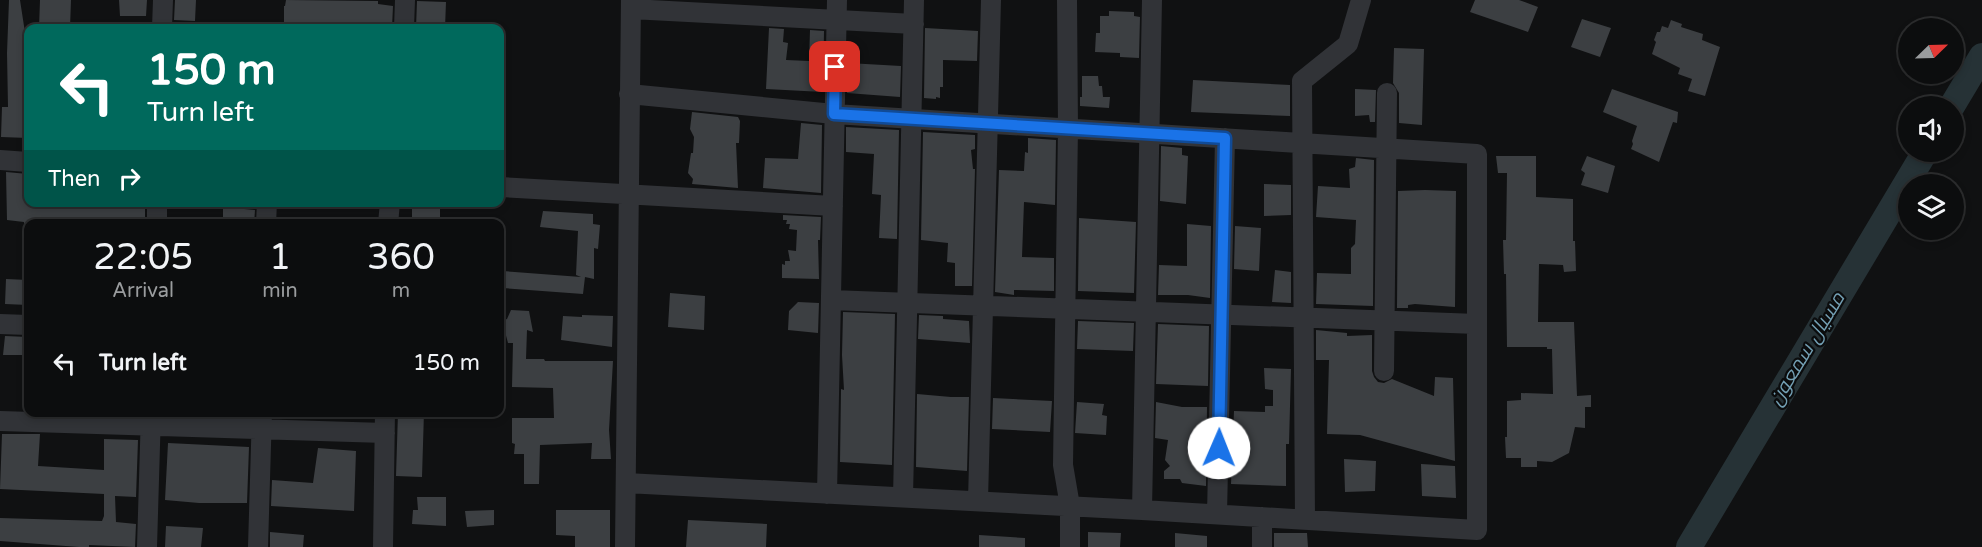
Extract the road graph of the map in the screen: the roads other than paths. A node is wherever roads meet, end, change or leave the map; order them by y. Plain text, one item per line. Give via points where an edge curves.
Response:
1 (163, 0) edge
2 (405, 0) edge
3 (914, 0) edge
4 (991, 0) edge
5 (1067, 0) edge
6 (1152, 0) edge
7 (1361, 0) edge
8 (631, 5) edge
9 (836, 10) edge
10 (162, 24) edge
11 (404, 24) edge
12 (914, 24) junction
13 (1388, 93) dead end
14 (629, 94) junction
15 (834, 114) junction
16 (912, 119) junction
17 (988, 124) junction
18 (1068, 128) junction
19 (1149, 134) junction
20 (1225, 138) junction
21 (1303, 143) junction
22 (1387, 148) junction
23 (0, 160) edge
24 (24, 162) edge
25 (504, 187) edge
26 (628, 195) junction
27 (833, 206) junction
28 (831, 300) junction
29 (908, 303) junction
30 (983, 306) junction
31 (1065, 309) junction
32 (1146, 312) junction
33 (1221, 315) junction
34 (1304, 318) junction
35 (1385, 321) junction
36 (0, 324) edge
37 (1477, 324) junction
38 (24, 325) edge
39 (1384, 371) dead end
40 (385, 417) edge
41 (151, 419) edge
42 (0, 420) edge
43 (262, 421) edge
44 (385, 433) junction
45 (626, 483) junction
46 (827, 494) junction
47 (903, 497) junction
48 (978, 501) junction
49 (1070, 506) junction
50 (1142, 510) junction
51 (1217, 514) junction
52 (1262, 517) junction
53 (1305, 520) junction
54 (147, 547) edge
55 (258, 547) edge
56 (383, 547) edge
57 (625, 547) edge
58 (1070, 547) edge
59 (1262, 547) edge

1 - 10 street
2 - 11 street
3 - 12 street
4 - 17 street
5 - 18 street
6 - 19 street
7 - 21 street via 1348,44 1302,81
8 - 9 street
8 - 14 street
9 - 12 street
9 - 15 street
12 - 16 street
13 - 22 street
14 - 15 street
14 - 26 street
15 - 16 street
15 - 27 street
16 - 17 street
16 - 29 street
17 - 18 street
17 - 30 street
18 - 19 street
18 - 31 street
19 - 20 street
19 - 32 street
20 - 21 street
20 - 33 street
21 - 22 street
21 - 34 street
22 - 35 street
22 - 37 street via 1477,154
23 - 24 street
25 - 26 street
26 - 27 street
26 - 45 street
27 - 28 street
28 - 29 street
28 - 46 street
29 - 30 street
29 - 47 street
30 - 31 street
30 - 48 street
31 - 32 street
31 - 49 street via 1063,465
32 - 33 street
32 - 50 street
33 - 34 street
33 - 51 street
34 - 35 street
34 - 53 street
35 - 37 street
35 - 39 street
36 - 38 street
37 - 53 street via 1477,530
40 - 44 street
41 - 42 street
41 - 43 street
41 - 54 street
43 - 44 street
43 - 55 street
44 - 56 street
45 - 46 street
45 - 57 street
46 - 47 street
47 - 48 street
48 - 49 street
49 - 50 street
49 - 58 street
50 - 51 street
51 - 52 street
52 - 53 street
52 - 59 street

